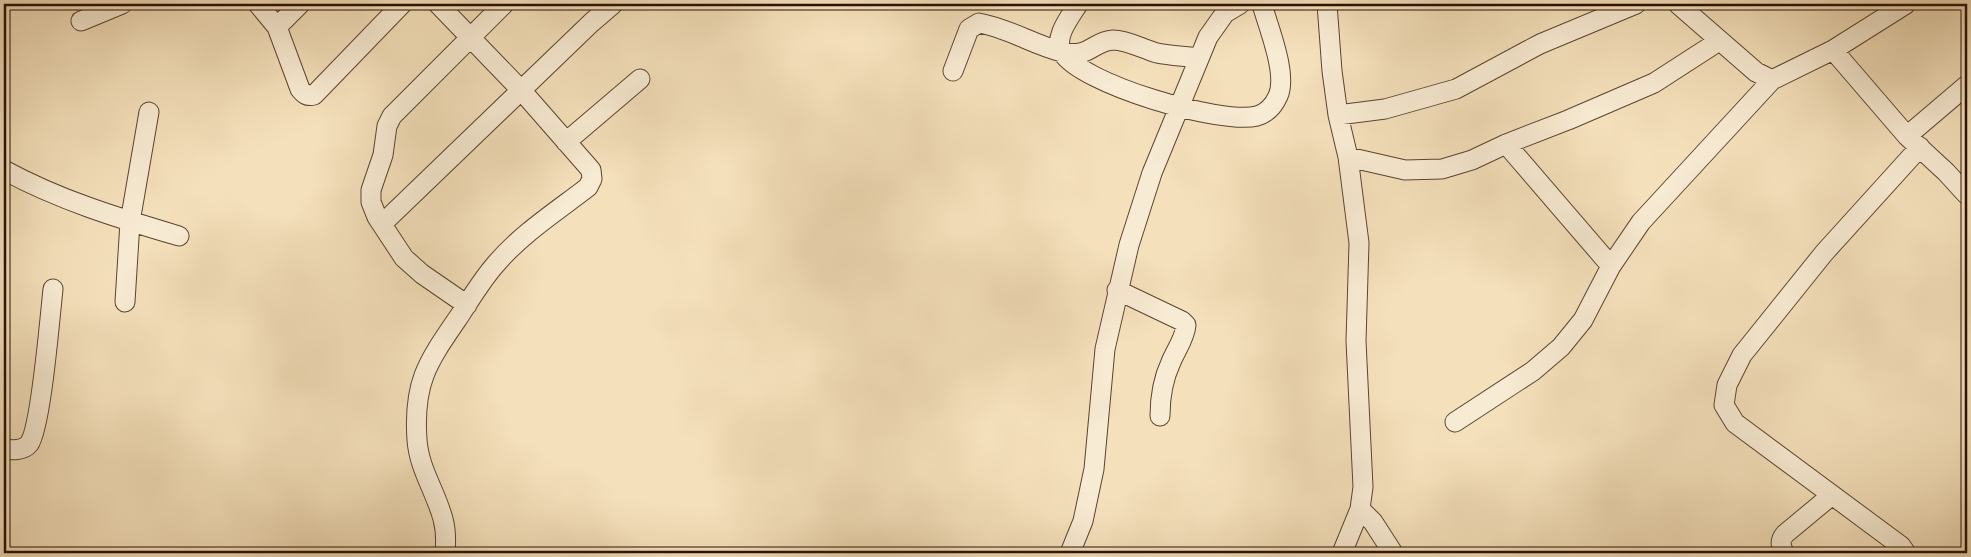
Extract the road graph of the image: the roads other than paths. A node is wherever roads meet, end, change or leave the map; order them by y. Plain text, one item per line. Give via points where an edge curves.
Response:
1 (122, 4) edge
2 (258, 4) edge
3 (300, 4) edge
4 (402, 4) edge
5 (438, 4) edge
6 (504, 4) edge
7 (614, 4) edge
8 (1078, 4) edge
9 (1240, 4) edge
10 (1262, 4) edge
11 (1327, 4) edge
12 (1636, 4) edge
13 (1678, 4) edge
14 (1906, 4) edge
15 (81, 21) dead end
16 (277, 27) junction
17 (472, 38) junction
18 (1719, 41) junction
19 (1833, 50) junction
20 (1062, 52) junction
21 (1199, 58) junction
22 (953, 71) dead end
23 (640, 79) dead end
24 (1772, 80) junction
25 (1967, 85) edge
26 (521, 90) junction
27 (1178, 107) junction
28 (149, 112) dead end
29 (1338, 115) junction
30 (566, 142) junction
31 (1913, 142) junction
32 (1506, 144) junction
33 (1348, 157) junction
34 (4, 170) edge
35 (1967, 194) edge
36 (130, 222) junction
37 (382, 224) junction
38 (179, 236) dead end
39 (1610, 266) junction
40 (53, 289) dead end
41 (1117, 290) junction
42 (125, 302) dead end
43 (467, 305) junction
44 (1160, 416) dead end
45 (1454, 422) dead end
46 (4, 449) edge
47 (1832, 495) junction
48 (1360, 510) junction
49 (446, 553) edge
50 (1070, 553) edge
51 (1342, 553) edge
52 (1393, 553) edge
53 (1784, 553) edge
54 (1906, 553) edge

1 - 15 street
2 - 16 street
3 - 16 street
4 - 16 street via 310,96 300,89
5 - 17 street
6 - 17 street
7 - 26 street
8 - 20 street via 1062,33
9 - 21 street via 1225,13 1208,37
10 - 27 street via 1282,82 1279,95 1270,109 1258,116 1240,118
11 - 29 street
12 - 29 street via 1540,44 1456,89 1385,109
13 - 18 street
14 - 19 street
17 - 26 street
17 - 37 street via 392,116 386,126 383,155 371,190 371,202
18 - 24 street via 1756,72
18 - 32 street via 1654,83
19 - 24 street
19 - 31 street
20 - 21 street via 1086,53 1114,40 1159,53
20 - 22 street via 979,24 969,29
20 - 27 street via 1099,79
21 - 27 street
23 - 30 street
24 - 39 street via 1641,222
25 - 31 street
26 - 30 street
26 - 37 street
27 - 41 street via 1152,173
28 - 36 street
29 - 33 street
30 - 43 street via 591,170 592,179 588,187 495,264
31 - 35 street
31 - 47 street via 1742,355 1728,385 1724,405 1734,422
32 - 33 street via 1472,160 1442,169 1405,170
32 - 39 street
33 - 48 street via 1359,244 1356,341 1363,457
34 - 36 street via 39,189
36 - 38 street
36 - 42 street
37 - 43 street via 404,258
39 - 45 street via 1583,320 1561,347 1533,371
40 - 46 street via 33,434 29,444 21,449
41 - 44 street via 1186,325 1163,383
41 - 50 street via 1105,349 1094,469 1084,521
43 - 49 street via 430,360 419,389 416,409 417,442 423,471 443,519
47 - 53 street via 1785,534 1781,539
47 - 54 street via 1902,546
48 - 51 street
48 - 52 street via 1373,522

